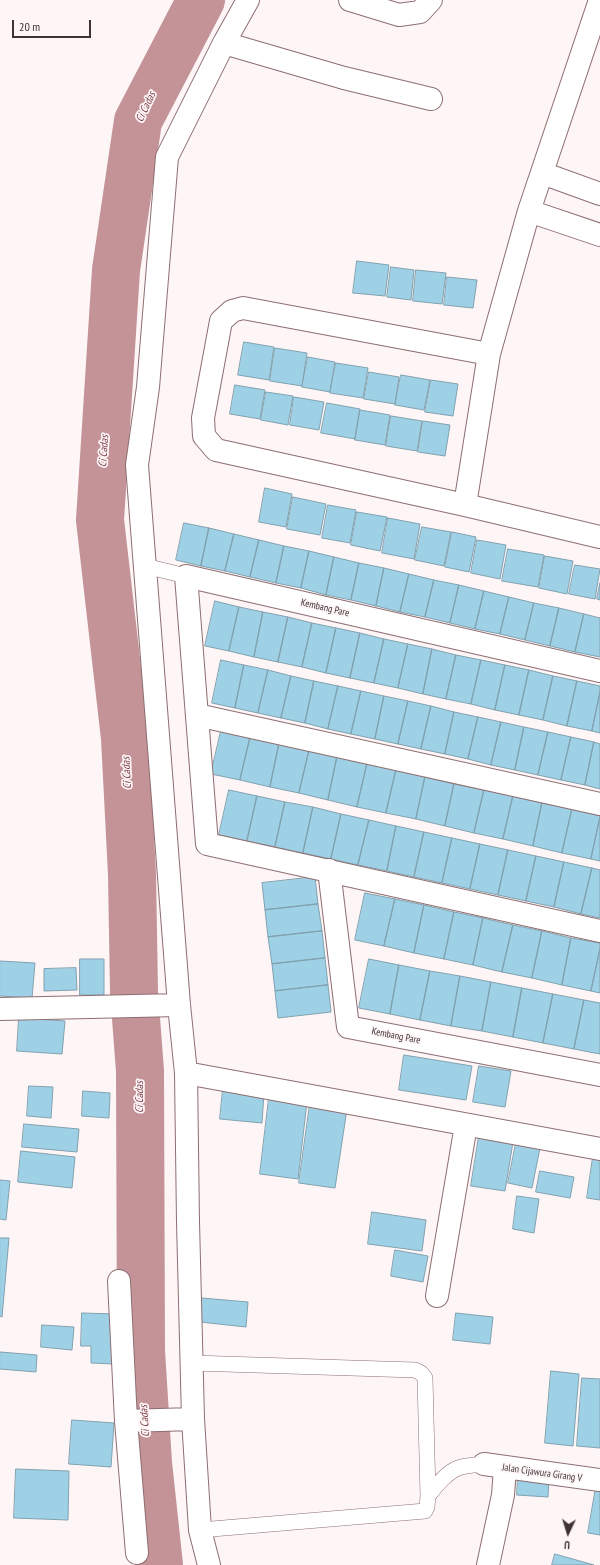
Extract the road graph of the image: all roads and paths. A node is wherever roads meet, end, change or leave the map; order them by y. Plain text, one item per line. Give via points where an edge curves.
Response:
1 (248, 0) edge
2 (350, 0) edge
3 (430, 0) edge
4 (600, 0) edge
5 (224, 43) junction
6 (431, 99) dead end
7 (542, 173) junction
8 (600, 194) edge
9 (529, 211) junction
10 (600, 235) edge
11 (489, 354) junction
12 (465, 505) junction
13 (600, 537) edge
14 (145, 566) junction
15 (186, 576) junction
16 (600, 671) edge
17 (197, 715) junction
18 (600, 804) edge
19 (329, 870) junction
20 (600, 931) edge
21 (174, 1005) junction
22 (0, 1009) edge
23 (186, 1073) junction
24 (600, 1075) edge
25 (466, 1125) junction
26 (600, 1149) edge
27 (119, 1281) dead end
28 (437, 1296) dead end
29 (192, 1363) junction
30 (185, 1419) junction
31 (130, 1421) junction
32 (484, 1464) joint
33 (505, 1468) junction
34 (600, 1480) edge
35 (428, 1496) junction
36 (200, 1530) junction
37 (137, 1553) dead end
38 (209, 1565) edge
39 (488, 1565) edge

1 - 5 street
2 - 3 street via 399,15 420,12
4 - 7 street
5 - 6 street via 344,78
5 - 14 street via 167,157 148,387 137,465
7 - 8 street
7 - 9 street
9 - 10 street
9 - 11 street
11 - 12 street
11 - 12 street via 243,308 232,311 221,321 203,418 204,436 216,450
12 - 13 street
14 - 15 lane
14 - 21 street
15 - 16 street, Kembang Pare
15 - 17 street
17 - 18 street
17 - 19 street via 207,844
19 - 20 street
19 - 24 street, Kembang Pare via 348,1027
21 - 22 street
21 - 23 street
23 - 25 street
23 - 29 street
25 - 26 street
25 - 28 street
27 - 31 street
29 - 30 street
29 - 35 lane via 415,1370 421,1373 425,1378
30 - 31 street
30 - 36 street
31 - 37 street
32 - 33 street, Jalan Cijawura Girang V
32 - 35 lane via 456,1469
33 - 34 street, Jalan Cijawura Girang V
33 - 39 street via 503,1495
35 - 36 lane via 425,1511
36 - 38 street

